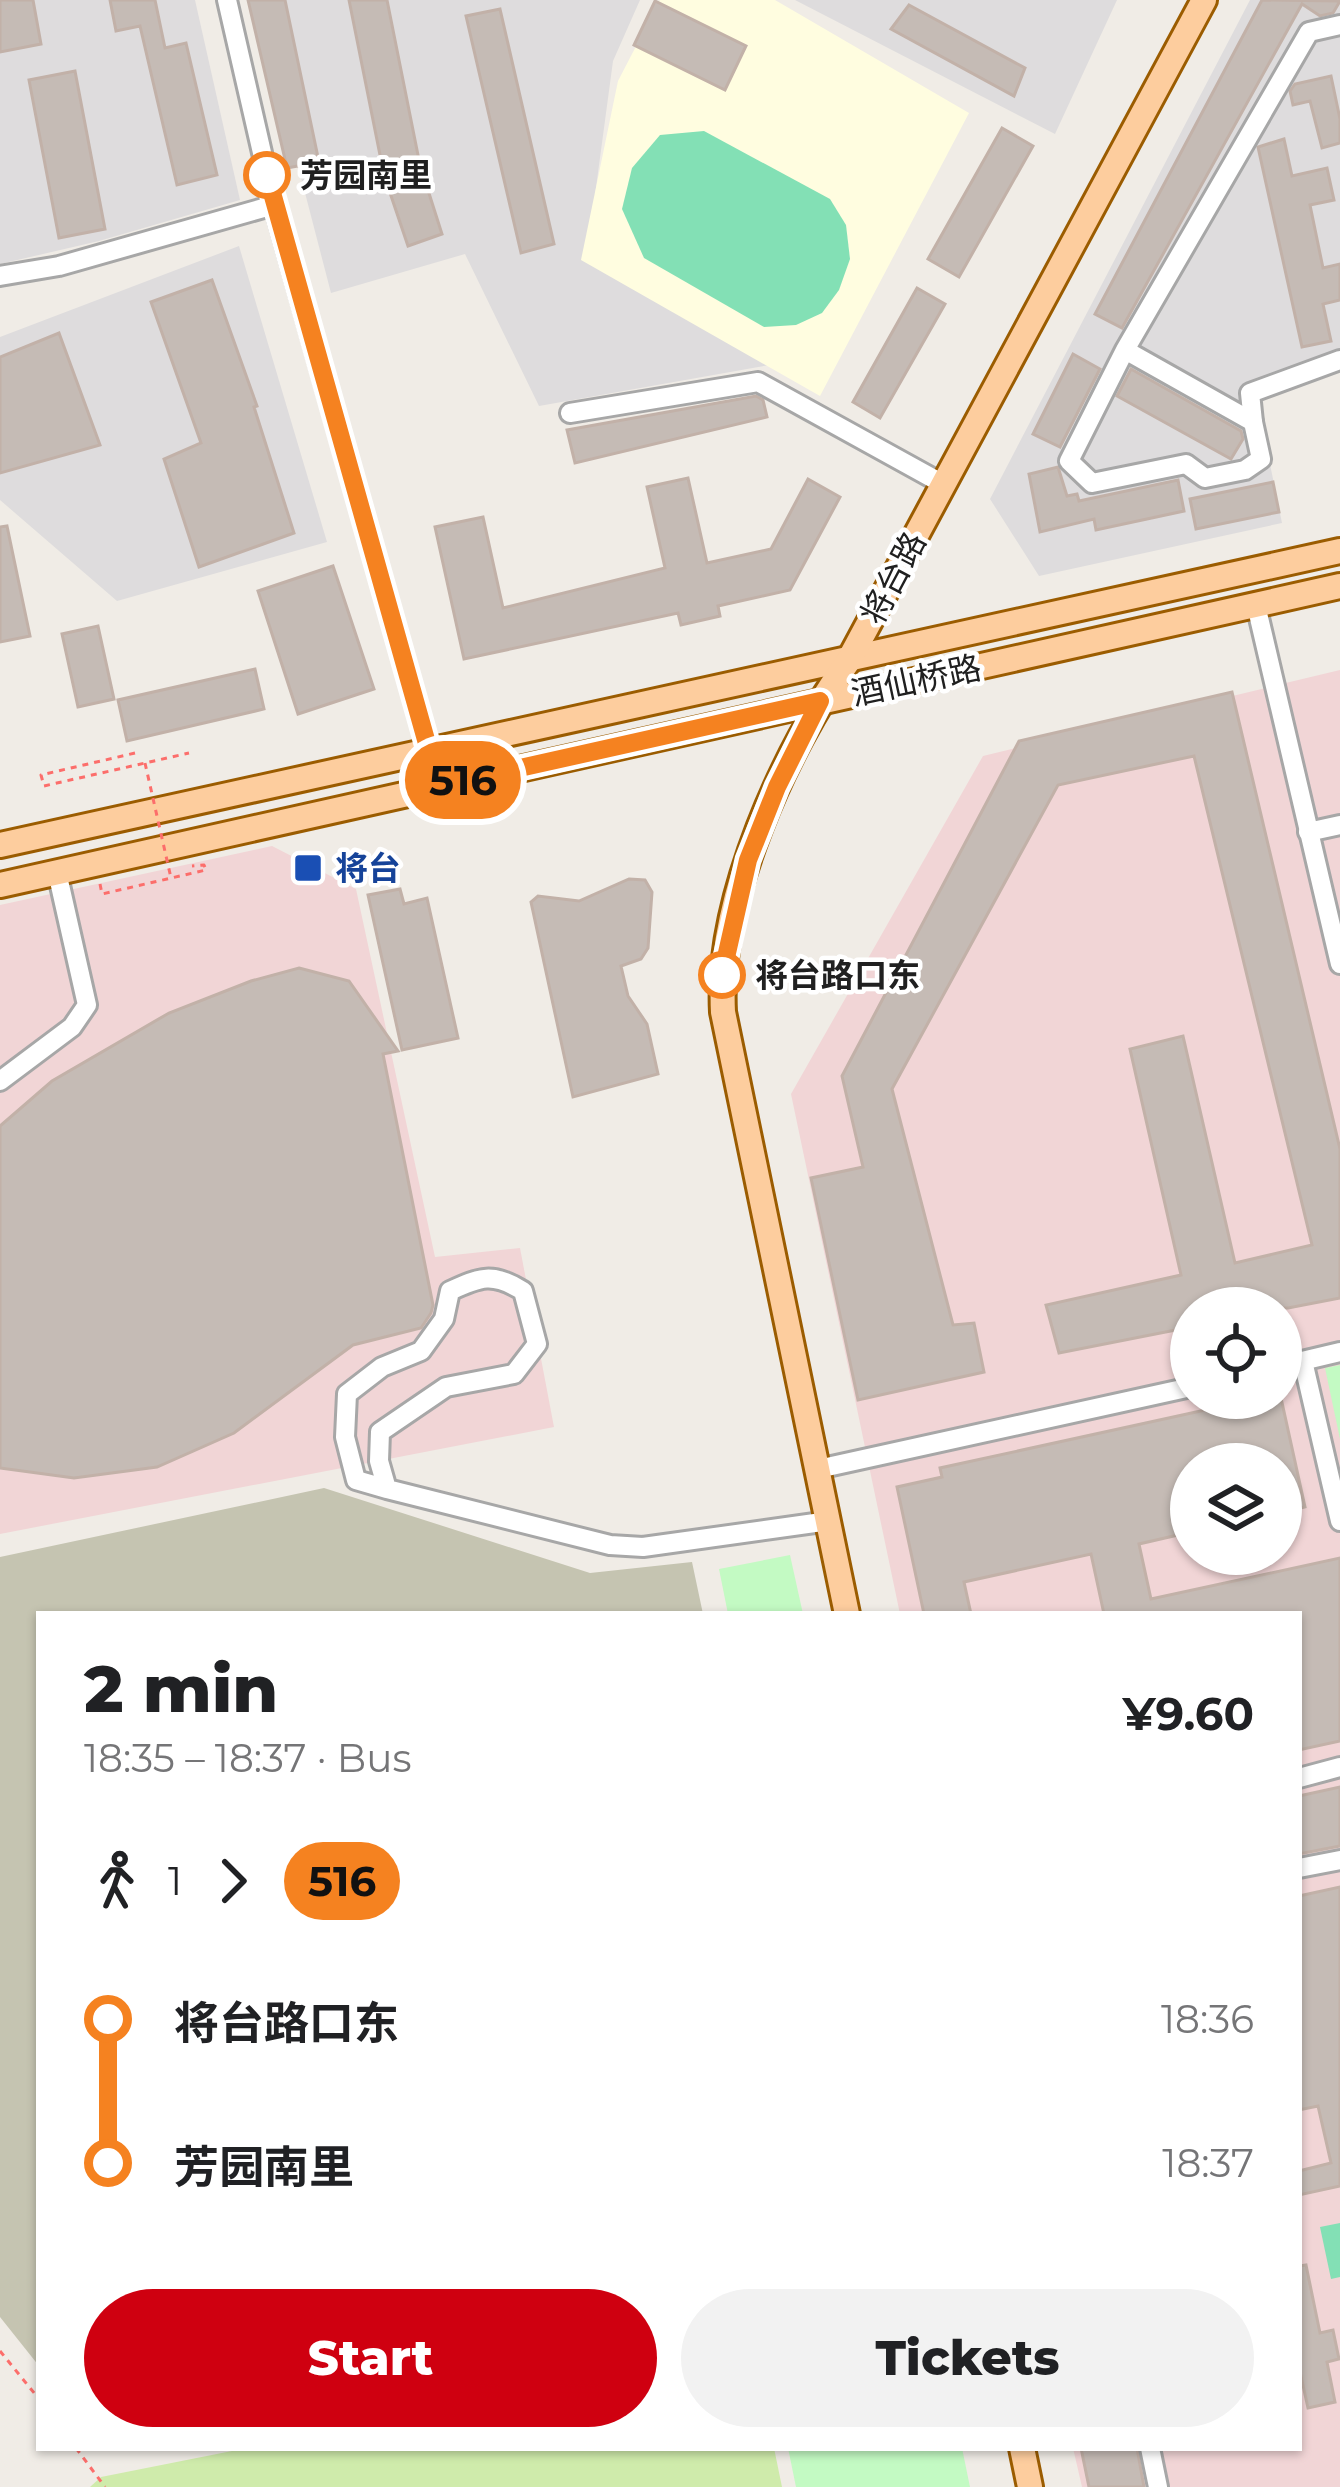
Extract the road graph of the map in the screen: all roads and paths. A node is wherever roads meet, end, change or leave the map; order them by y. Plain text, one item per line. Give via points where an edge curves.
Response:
1 (227, 0) edge
2 (1204, 0) edge
3 (1340, 26) edge
4 (274, 205) junction
5 (0, 276) edge
6 (1124, 350) junction
7 (1340, 360) edge
8 (570, 413) dead end
9 (1253, 422) junction
10 (943, 484) junction
11 (1340, 551) edge
12 (1340, 586) edge
13 (1256, 604) junction
14 (849, 660) junction
15 (820, 701) junction
16 (430, 752) junction
17 (135, 753) dead end
18 (189, 753) dead end
19 (145, 763) junction
20 (439, 786) junction
21 (1340, 825) edge
22 (1308, 832) junction
23 (0, 845) edge
24 (187, 866) dead end
25 (57, 872) junction
26 (171, 878) junction
27 (0, 884) edge
28 (100, 884) dead end
29 (1340, 964) edge
30 (0, 1081) edge
31 (1340, 1352) edge
32 (1303, 1361) joint
33 (1170, 1392) edge
34 (818, 1469) junction
35 (387, 1489) junction
36 (829, 1521) junction
37 (1340, 1521) edge
38 (846, 1611) edge
39 (1340, 1767) edge
40 (1302, 1777) edge
41 (1340, 1860) edge
42 (1302, 1867) edge
43 (0, 2351) edge
44 (36, 2395) edge
45 (78, 2451) edge
46 (1023, 2451) edge
47 (1151, 2451) edge
48 (105, 2487) edge
49 (1030, 2487) edge
50 (1158, 2487) edge

1 - 4 street
2 - 10 main road, 将台路
3 - 6 street via 1309,32
4 - 5 street
4 - 16 street
6 - 9 street
6 - 9 street via 1069,461 1091,483 1186,464 1205,478 1246,470 1261,459
7 - 9 street via 1250,393
8 - 10 street via 758,382
10 - 14 main road, 将台路
11 - 14 main road, 酒仙桥路
12 - 13 main road, 酒仙桥路
13 - 15 main road, 酒仙桥路
13 - 22 street
14 - 15 main road, 将台路
14 - 16 main road, 酒仙桥路
15 - 20 main road, 酒仙桥路
15 - 34 main road, 将台路 via 748,860 722,979
16 - 20 street
16 - 23 main road, 酒仙桥路
17 - 19 path via 41,776 44,785
18 - 19 path
19 - 26 path, bridge
20 - 25 main road, 酒仙桥路
21 - 22 street
22 - 29 street
24 - 26 path via 206,870
25 - 27 main road, 酒仙桥路
25 - 30 street via 87,1004 72,1027
26 - 28 path via 102,894
31 - 32 street
32 - 37 street
33 - 34 street
34 - 36 main road, 将台路
35 - 35 street via 356,1480 345,1437 347,1394 382,1367 421,1352 444,1319 450,1291 477,1278 504,1279 523,1292 537,1344 514,1374 446,1387 380,1432
35 - 36 street via 626,1546
36 - 38 main road, 将台路
39 - 40 street
41 - 42 street
43 - 44 path
45 - 48 path
46 - 49 main road
47 - 50 street

